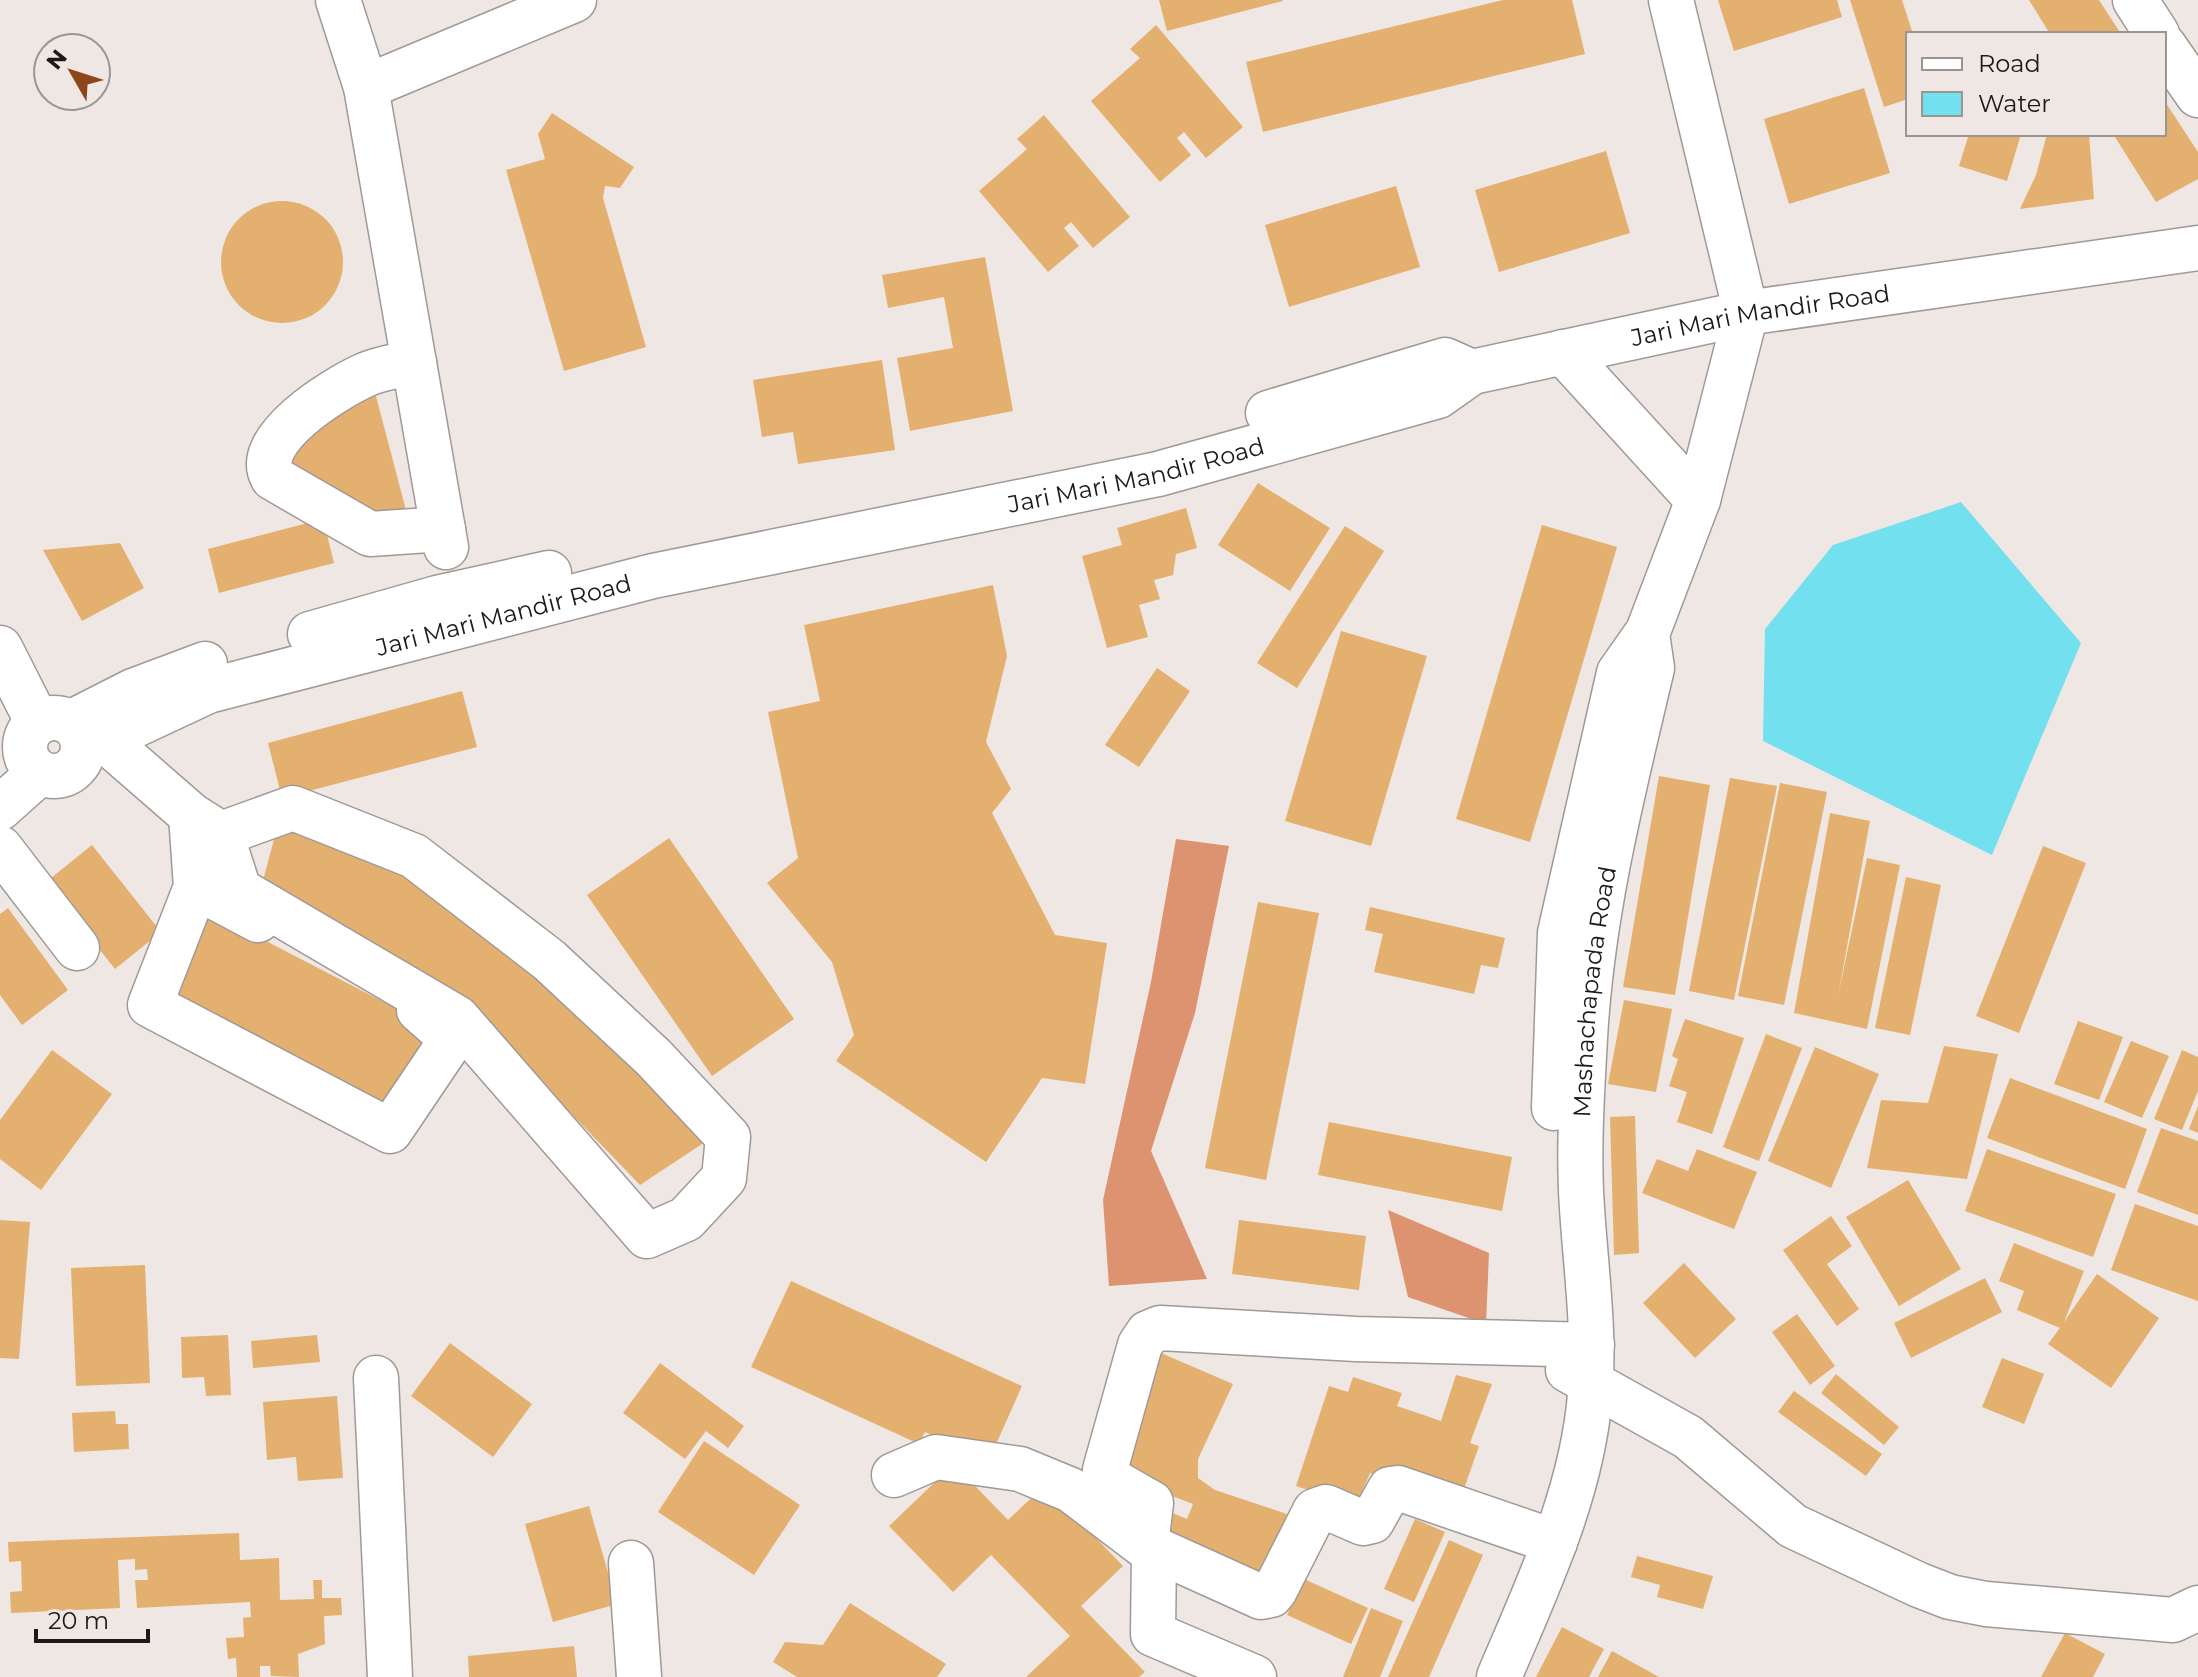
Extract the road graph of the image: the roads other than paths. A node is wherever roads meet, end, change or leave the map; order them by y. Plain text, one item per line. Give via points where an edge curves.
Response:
1 (338, 0) edge
2 (574, 0) edge
3 (1671, 0) edge
4 (2135, 0) edge
5 (2156, 32) edge
6 (2166, 49) edge
7 (366, 87) junction
8 (2198, 95) edge
9 (2198, 248) edge
10 (1746, 313) junction
11 (1563, 352) junction
12 (414, 362) junction
13 (1698, 500) junction
14 (445, 538) junction
15 (457, 610) junction
16 (0, 648) edge
17 (52, 749) edge
18 (0, 808) edge
19 (206, 824) junction
20 (0, 848) edge
21 (196, 887) junction
22 (77, 948) dead end
23 (1580, 1360) junction
24 (376, 1378) dead end
25 (894, 1475) dead end
26 (1542, 1538) junction
27 (631, 1563) dead end
28 (2198, 1608) edge
29 (390, 1677) edge
30 (639, 1677) edge
31 (1254, 1677) edge
32 (1468, 1677) edge
33 (1499, 1677) edge

1 - 7 street
2 - 7 street
3 - 10 street
4 - 5 street
6 - 8 street
7 - 12 street
9 - 10 street, Jari Mari Mandir Road
10 - 11 street, Jari Mari Mandir Road
10 - 13 street, Mashachapada Road
11 - 13 street
11 - 15 street, Jari Mari Mandir Road via 1472,372 1438,396 1158,474 968,500 653,576
12 - 14 street
12 - 14 street via 366,374 299,417 280,436 268,470 273,478 370,534
13 - 23 street, Mashachapada Road via 1647,634 1652,668 1586,885 1569,1036 1581,1203
14 - 15 street via 435,569
15 - 17 street, Jari Mari Mandir Road via 208,691
16 - 17 street
17 - 18 street, Jari Mari Mandir Road
17 - 19 street
19 - 19 street via 293,808 414,856 549,960 654,1058 728,1137 724,1178 686,1219 647,1236 457,1018 239,890
19 - 21 street
20 - 22 street
21 - 21 street via 150,1005 390,1131 452,1039 410,1003
23 - 26 street, Mashachapada Road via 1578,1469
23 - 26 street via 1160,1328 1140,1345 1105,1470 1107,1478 1150,1500 1146,1545 1261,1597 1275,1590 1315,1511 1326,1507 1363,1523 1372,1521 1390,1489
23 - 28 street via 1688,1437 1793,1526 1940,1593 1986,1604 2173,1620
24 - 29 street
25 - 31 street via 936,1457 1020,1469 1071,1490 1154,1553 1153,1634
26 - 32 street
26 - 33 street, Mashachapada Road
27 - 30 street

